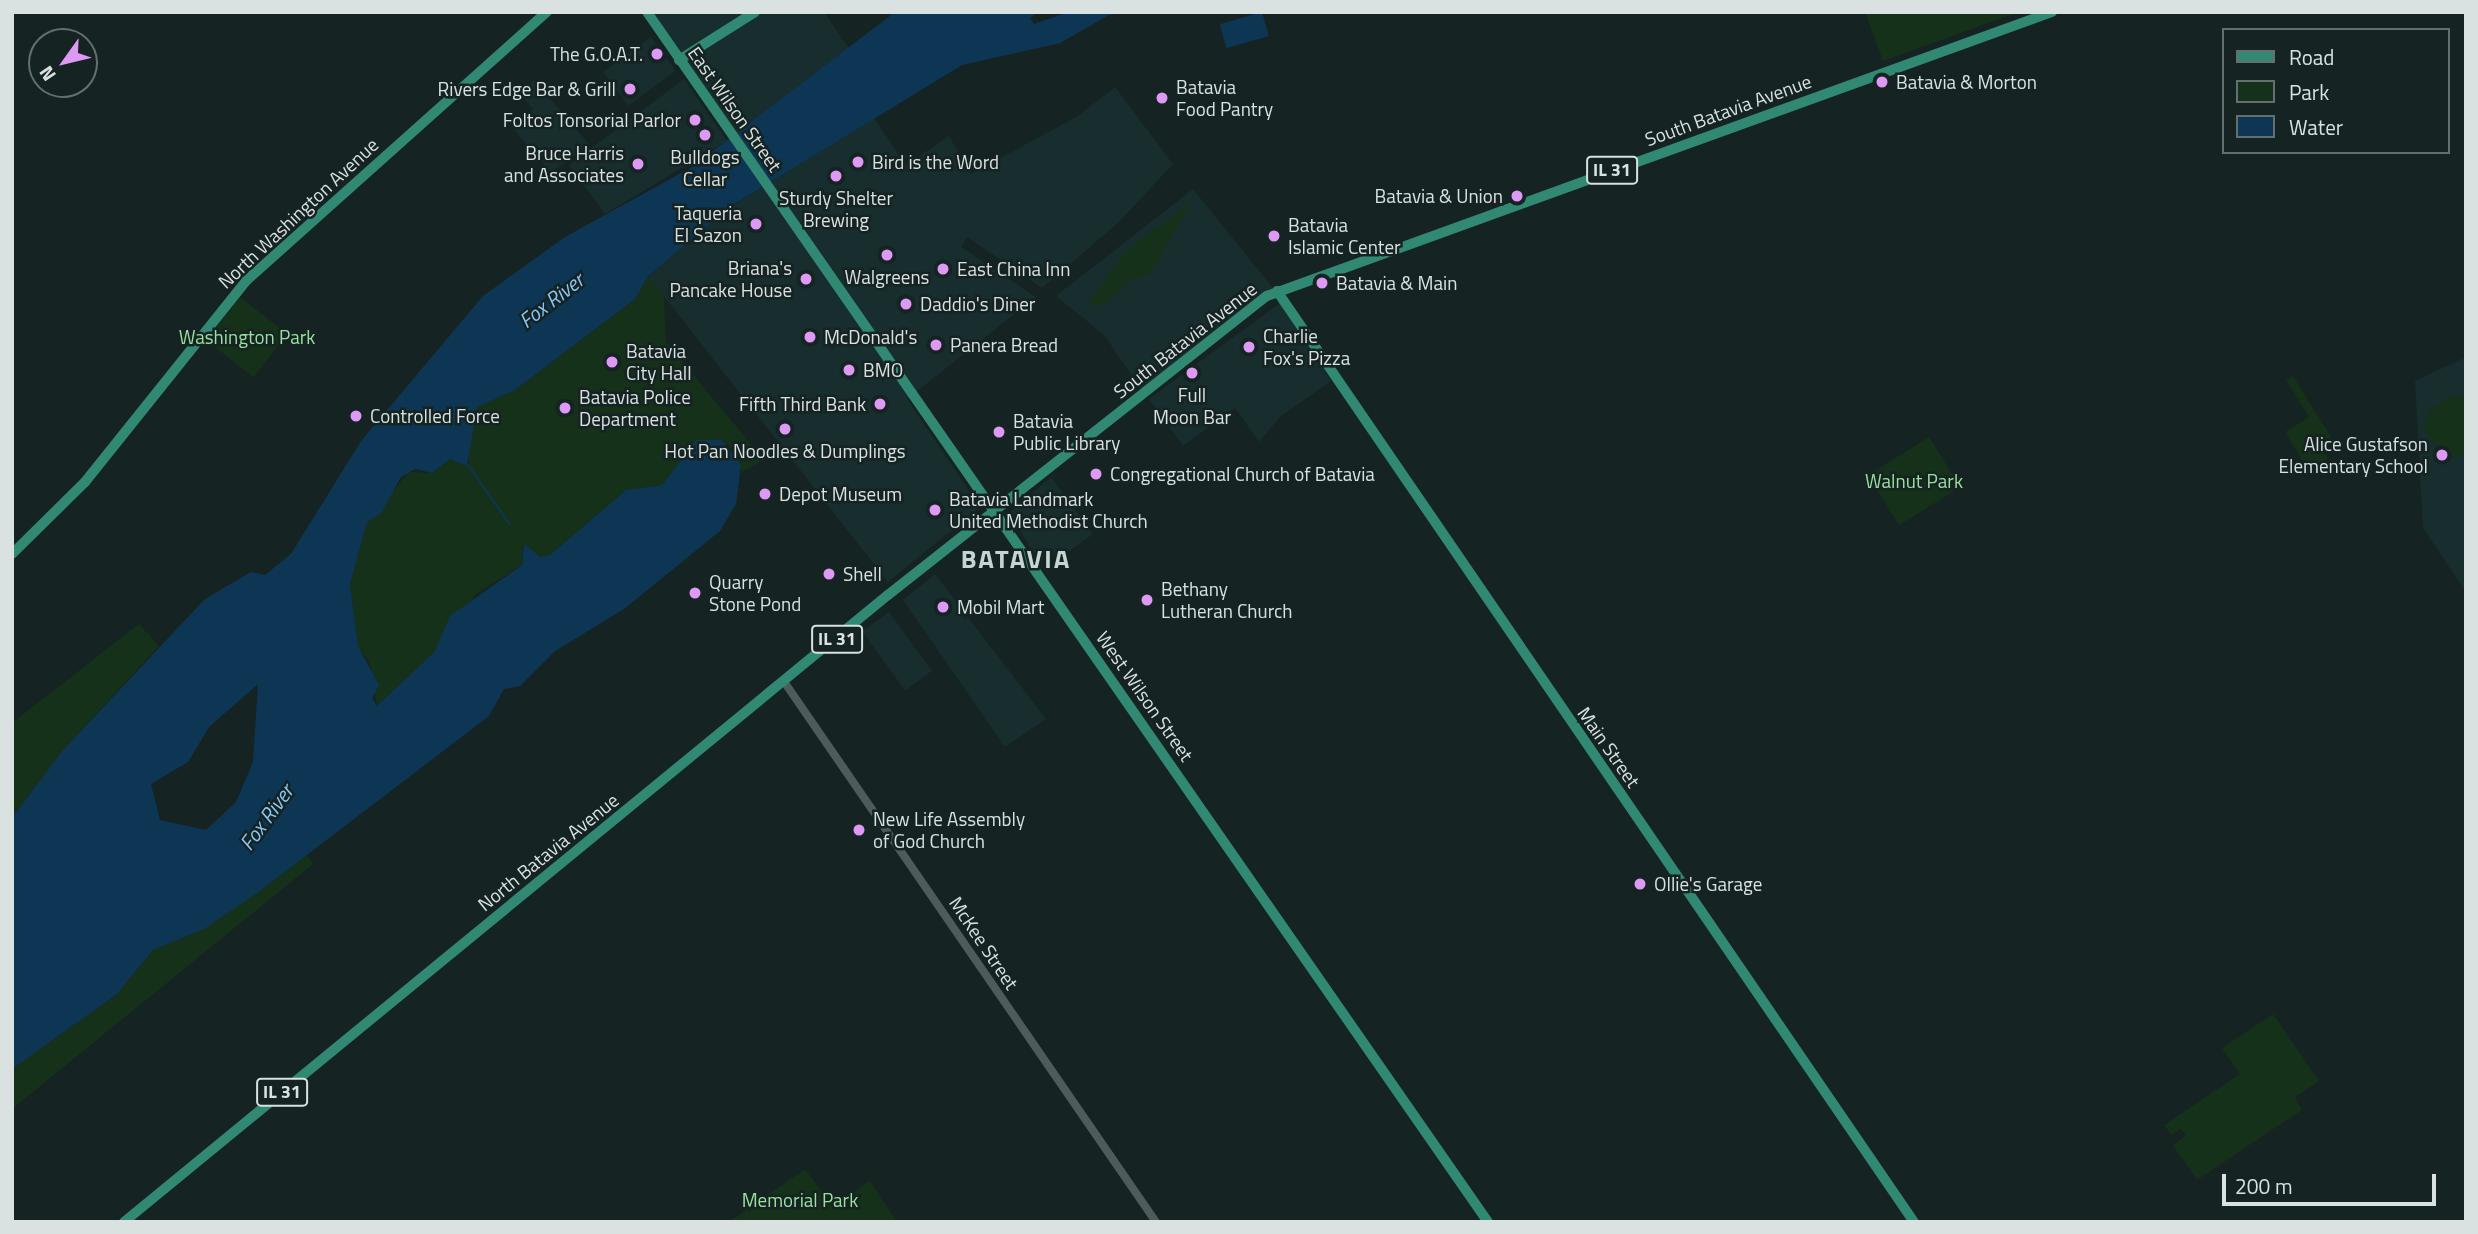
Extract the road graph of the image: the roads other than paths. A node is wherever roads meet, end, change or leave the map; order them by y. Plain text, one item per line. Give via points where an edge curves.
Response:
1 (547, 12) edge
2 (647, 12) edge
3 (755, 12) edge
4 (2052, 12) edge
5 (679, 60) junction
6 (771, 191) joint
7 (1277, 291) junction
8 (995, 511) junction
9 (12, 554) edge
10 (785, 683) junction
11 (124, 1222) edge
12 (1156, 1222) edge
13 (1488, 1222) edge
14 (1913, 1222) edge

1 - 9 main road, North Washington Avenue via 247,280 85,482
2 - 5 main road, East Wilson Street
3 - 5 main road
4 - 7 main road, South Batavia Avenue / IL 31
5 - 6 main road, East Wilson Street
6 - 8 main road, West Wilson Street
7 - 8 main road, South Batavia Avenue / IL 31
7 - 14 main road, Main Street
8 - 10 main road, North Batavia Avenue / IL 31
8 - 13 main road, West Wilson Street
10 - 11 main road, North Batavia Avenue / IL 31
10 - 12 street, McKee Street

